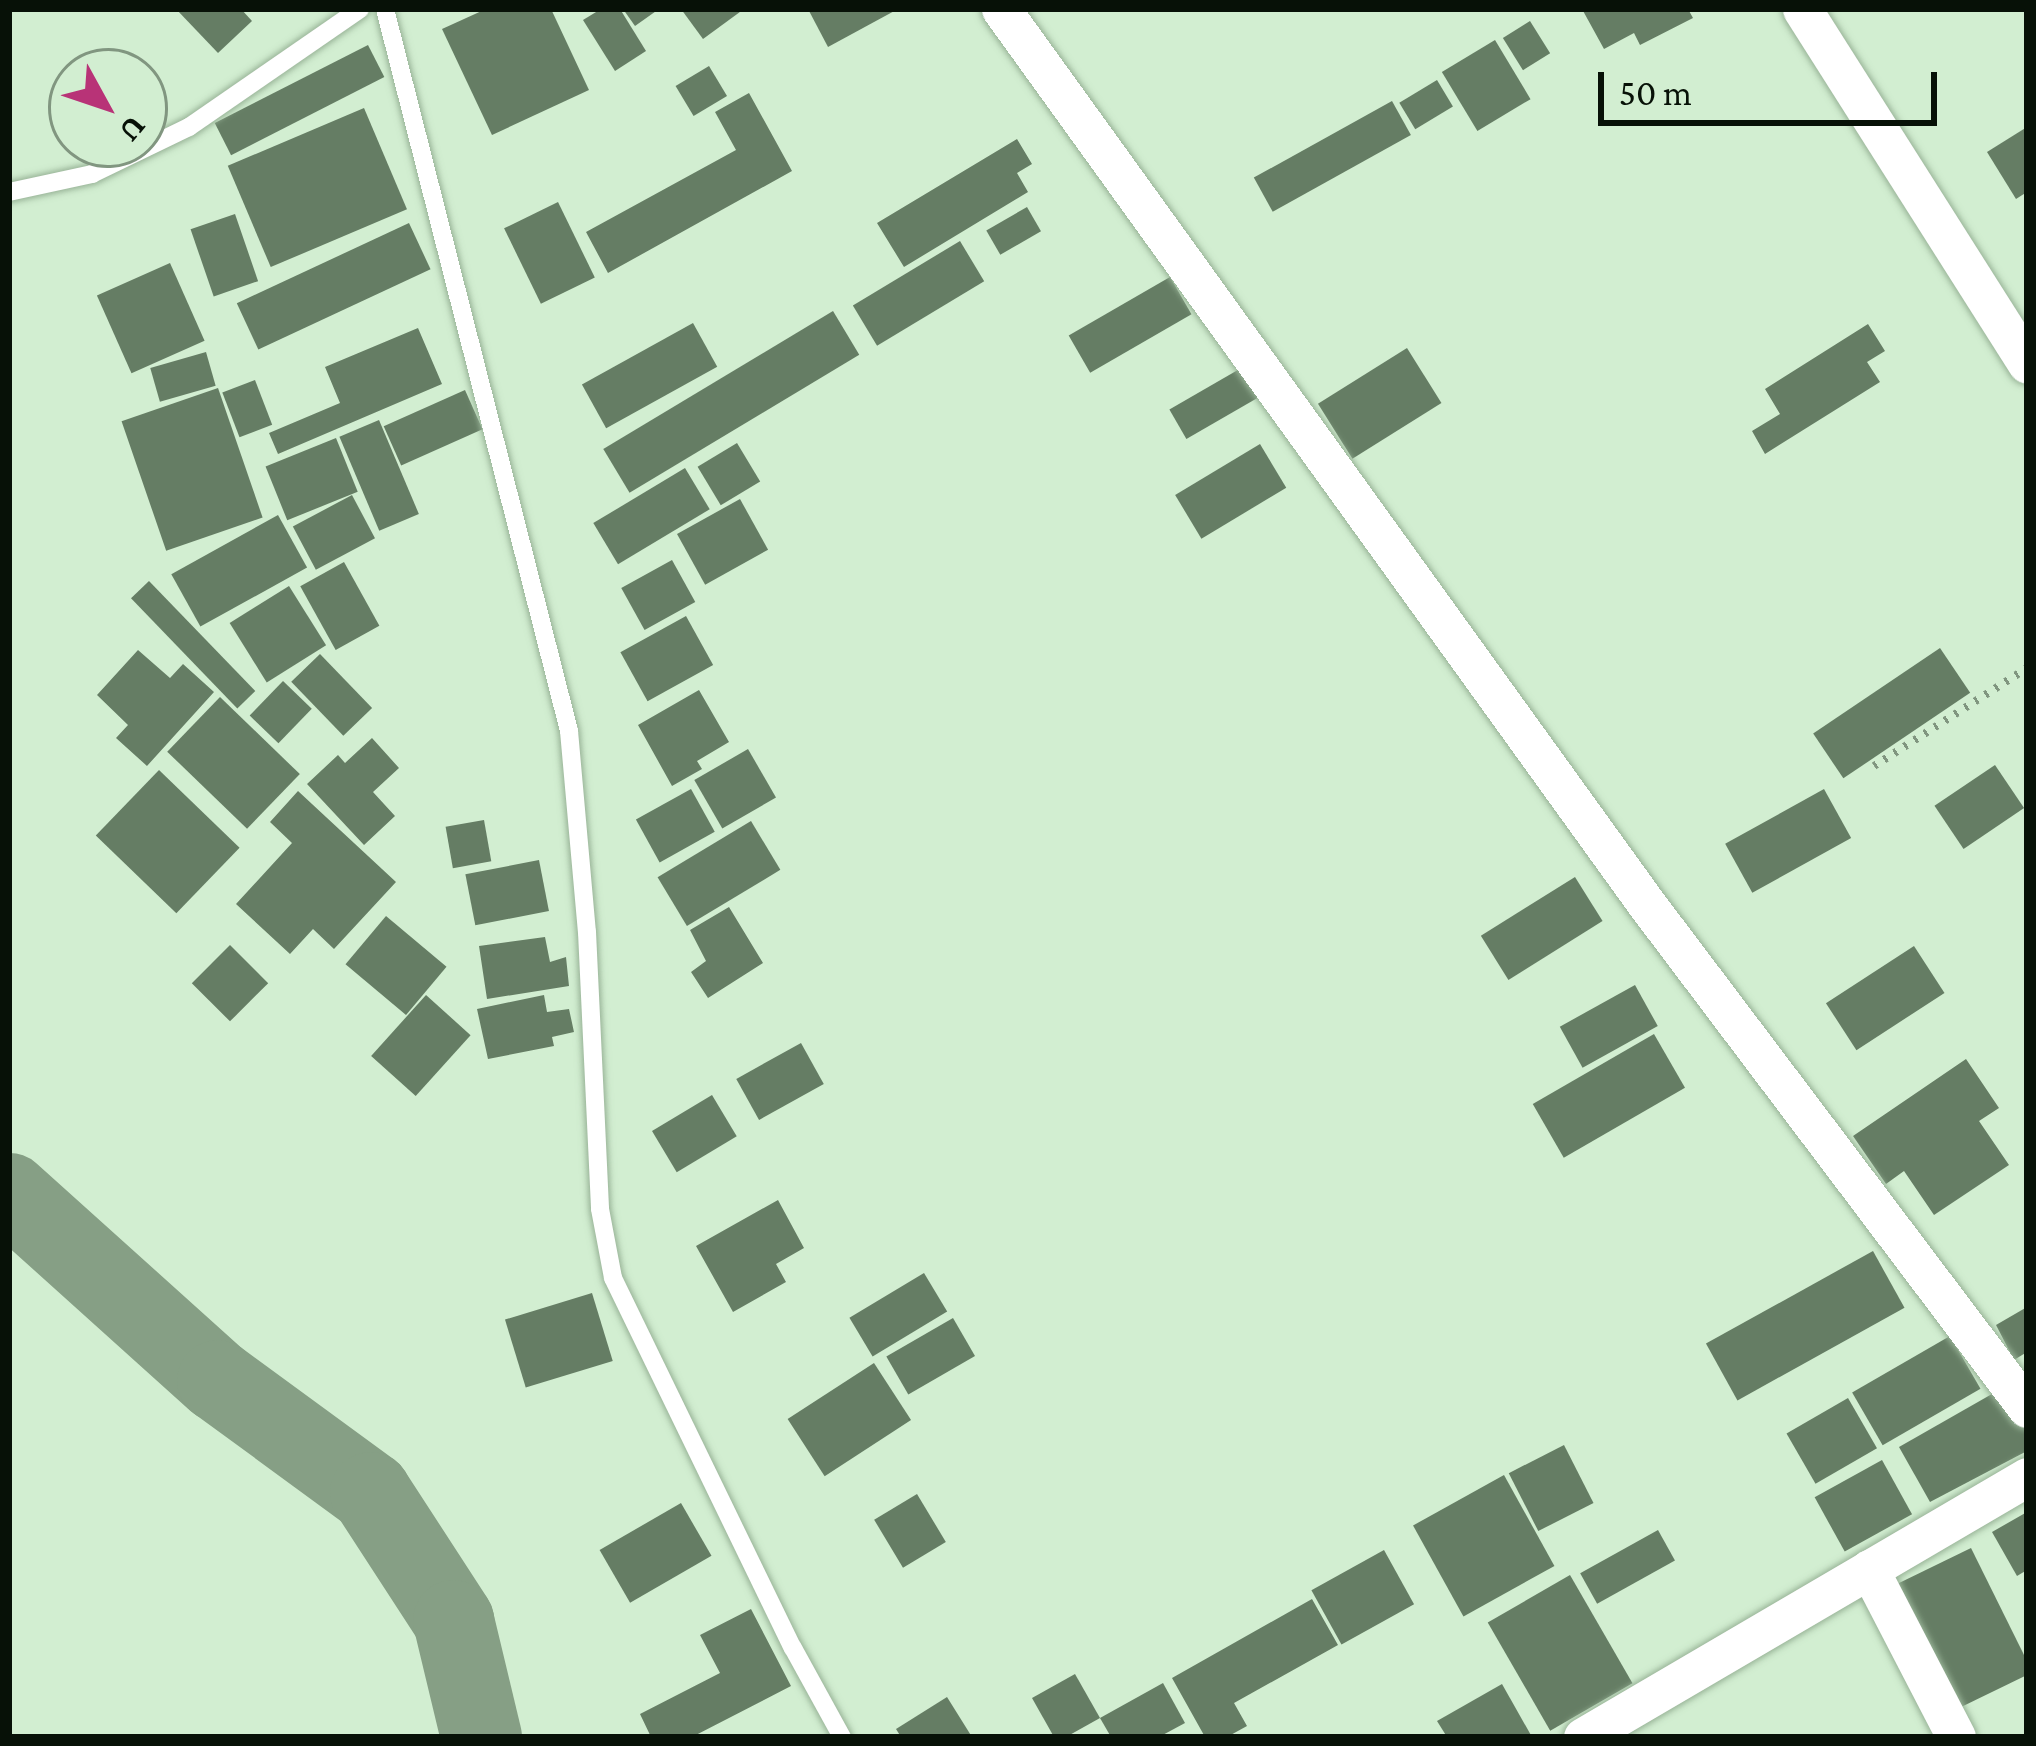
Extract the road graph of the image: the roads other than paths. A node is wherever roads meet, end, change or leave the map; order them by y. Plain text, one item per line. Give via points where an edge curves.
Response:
1 (360, 9) edge
2 (385, 9) edge
3 (1001, 9) edge
4 (1802, 9) edge
5 (9, 192) edge
6 (2027, 364) edge
7 (2027, 1408) edge
8 (2027, 1477) edge
9 (1869, 1569) junction
10 (842, 1737) edge
11 (1583, 1737) edge
12 (1956, 1737) edge

1 - 5 lane via 189,127 57,185
2 - 10 lane via 569,731 600,1209 613,1278
3 - 7 street via 1645,902
4 - 6 street
8 - 9 street
9 - 11 street
9 - 12 street

